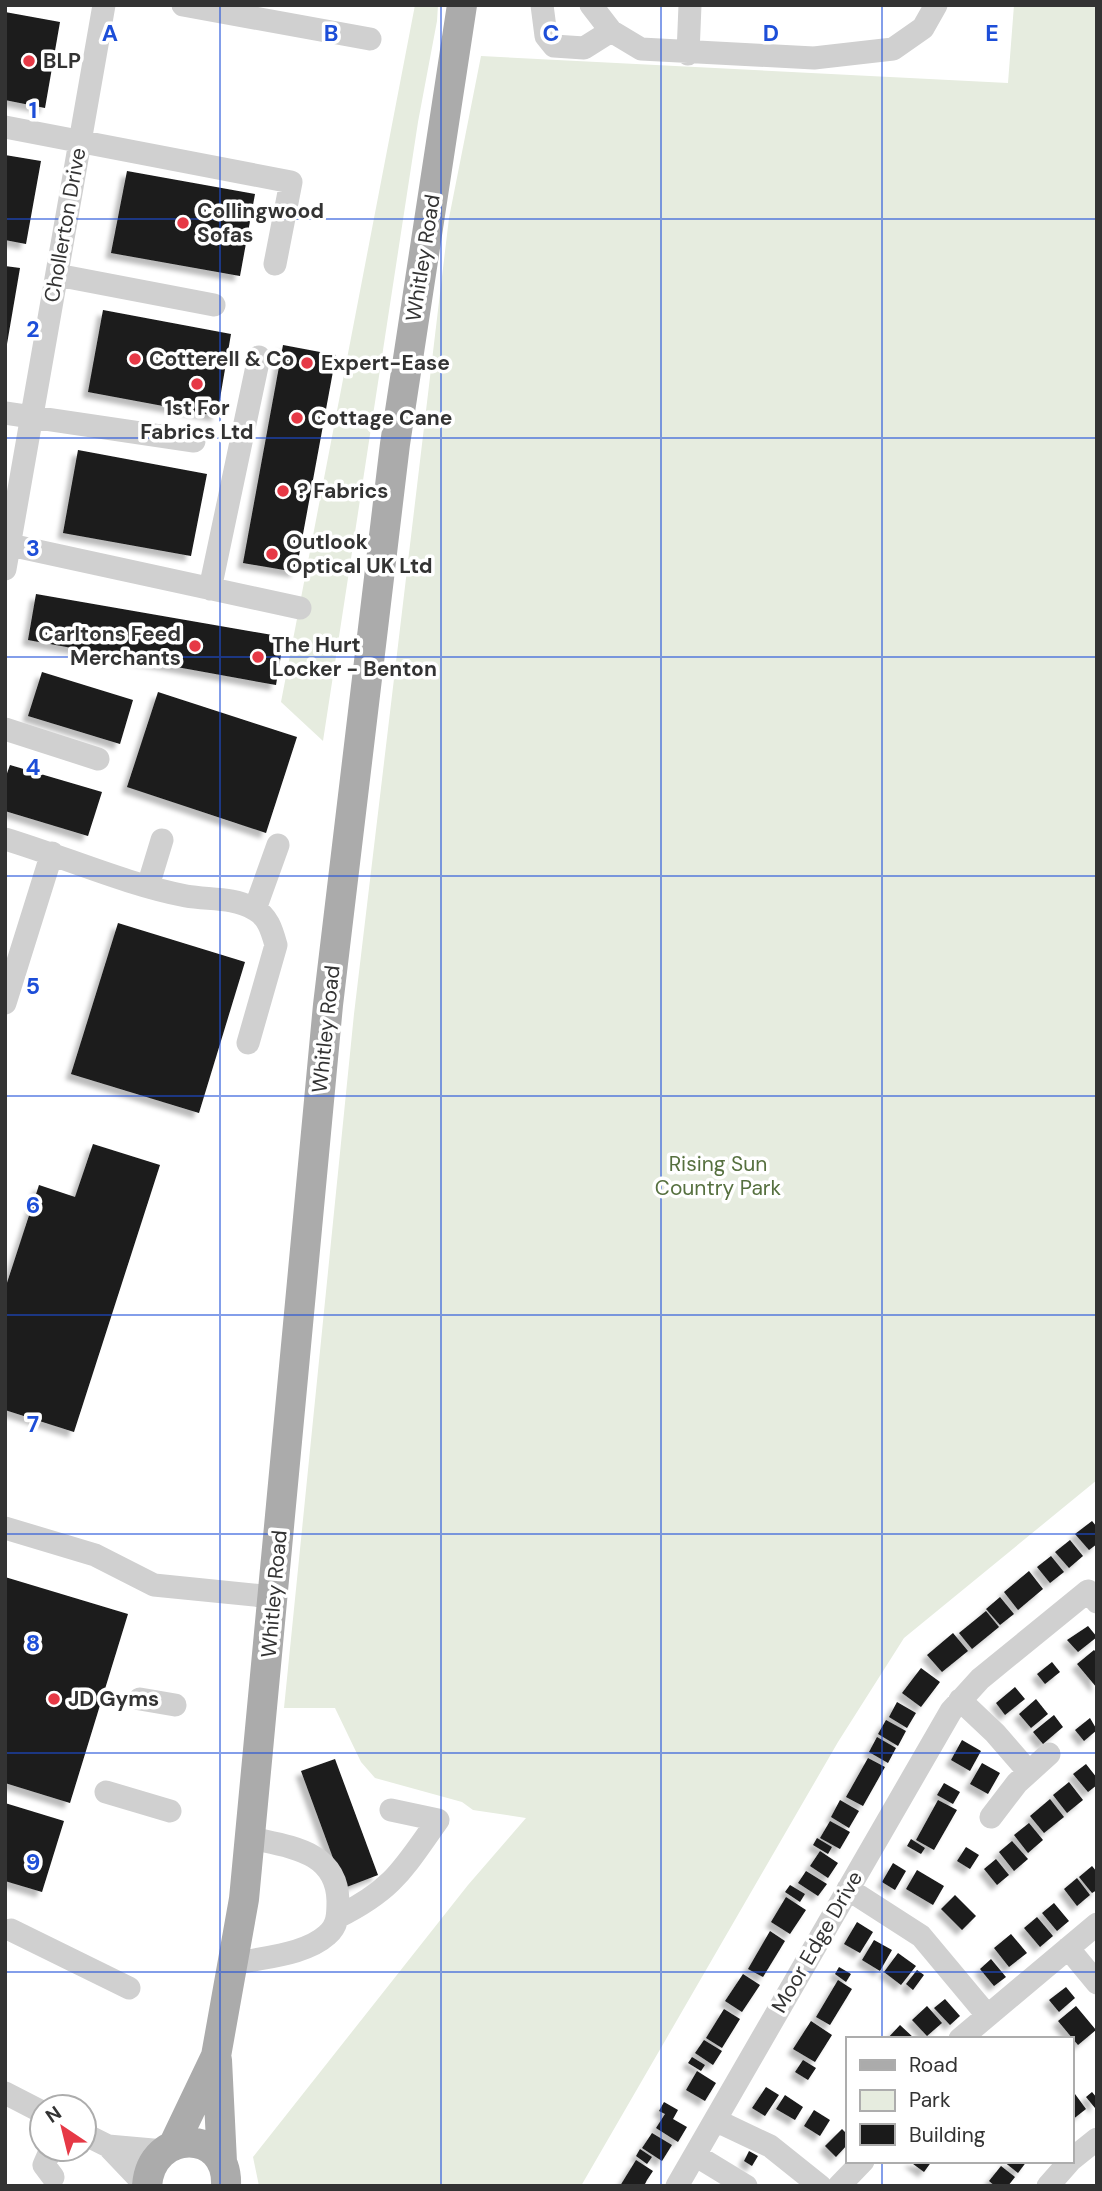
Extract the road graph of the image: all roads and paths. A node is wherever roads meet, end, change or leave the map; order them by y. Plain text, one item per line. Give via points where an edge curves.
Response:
1 (104, 5) edge
2 (183, 5) edge
3 (462, 5) edge
4 (542, 5) edge
5 (592, 5) edge
6 (690, 5) edge
7 (936, 5) edge
8 (611, 31) junction
9 (370, 38) dead end
10 (688, 54) junction
11 (5, 127) edge
12 (80, 139) junction
13 (275, 264) dead end
14 (57, 275) junction
15 (214, 304) dead end
16 (259, 357) dead end
17 (5, 414) edge
18 (32, 418) junction
19 (194, 441) dead end
20 (10, 545) junction
21 (5, 569) edge
22 (210, 589) junction
23 (299, 608) dead end
24 (5, 729) edge
25 (98, 759) dead end
26 (5, 839) edge
27 (162, 840) dead end
28 (278, 845) dead end
29 (52, 853) junction
30 (148, 886) junction
31 (255, 909) junction
32 (6, 997) edge
33 (248, 1043) dead end
34 (5, 1528) edge
35 (1094, 1592) edge
36 (273, 1597) junction
37 (140, 1699) dead end
38 (960, 1700) junction
39 (175, 1705) dead end
40 (1049, 1754) dead end
41 (1028, 1771) junction
42 (106, 1792) dead end
43 (391, 1810) dead end
44 (170, 1811) dead end
45 (991, 1817) dead end
46 (251, 1838) junction
47 (848, 1889) junction
48 (338, 1917) junction
49 (1097, 1924) edge
50 (11, 1930) dead end
51 (1068, 1948) junction
52 (235, 1964) junction
53 (1097, 1983) edge
54 (129, 1987) dead end
55 (987, 2015) junction
56 (962, 2037) edge
57 (216, 2056) junction
58 (5, 2093) edge
59 (28, 2105) edge
60 (715, 2120) junction
61 (1097, 2138) edge
62 (98, 2141) edge
63 (108, 2146) junction
64 (168, 2148) junction
65 (695, 2155) junction
66 (1074, 2157) edge
67 (45, 2163) edge
68 (861, 2163) edge
69 (1068, 2163) edge
70 (224, 2174) edge
71 (53, 2177) dead end
72 (147, 2186) edge
73 (677, 2186) edge
74 (746, 2186) edge
75 (820, 2186) edge
76 (839, 2186) edge
77 (1048, 2186) edge

1 - 12 street, Chollerton Drive
2 - 9 street
3 - 36 main road, Whitley Road via 395,444 328,1004
4 - 8 street via 547,41 554,46 583,48
5 - 8 street
6 - 10 street
7 - 10 street via 910,40 875,53 814,58
8 - 10 street via 642,49
11 - 12 street
12 - 13 street via 291,182
12 - 14 street, Chollerton Drive
14 - 15 street
14 - 18 street, Chollerton Drive
16 - 22 street
17 - 18 street
18 - 19 street
18 - 20 street, Chollerton Drive
20 - 21 street, Chollerton Drive
20 - 22 street
22 - 23 street
24 - 25 street
26 - 29 street
27 - 30 street
28 - 31 street
29 - 30 street
29 - 32 street
30 - 31 street via 186,896 232,900
31 - 33 street via 272,930 276,945
34 - 36 street via 95,1555 153,1585
35 - 38 street, Moor Edge Drive via 980,1679
36 - 46 main road, Whitley Road
37 - 39 street
38 - 41 street
38 - 47 street, Moor Edge Drive
40 - 41 street
41 - 45 street
42 - 44 street
43 - 48 street via 438,1820 396,1879 374,1899
46 - 48 street via 309,1853 324,1863 334,1880
46 - 52 main road, Whitley Road
47 - 55 street via 921,1936
47 - 60 street, Moor Edge Drive
48 - 52 street via 318,1941
49 - 51 street
50 - 54 street
51 - 53 street
51 - 55 street
52 - 57 main road, Whitley Road
55 - 56 street
57 - 64 main road, Whitley Road
57 - 70 main road, Whitley Road
58 - 59 street
60 - 65 street, Moor Edge Drive
60 - 75 street via 770,2146
61 - 66 street
62 - 63 street
63 - 64 street
63 - 72 street
64 - 70 main road via 199,2143
64 - 72 main road, Whitley Road via 150,2168
65 - 73 street, Moor Edge Drive
65 - 74 street
67 - 71 street
68 - 76 street
69 - 77 street

